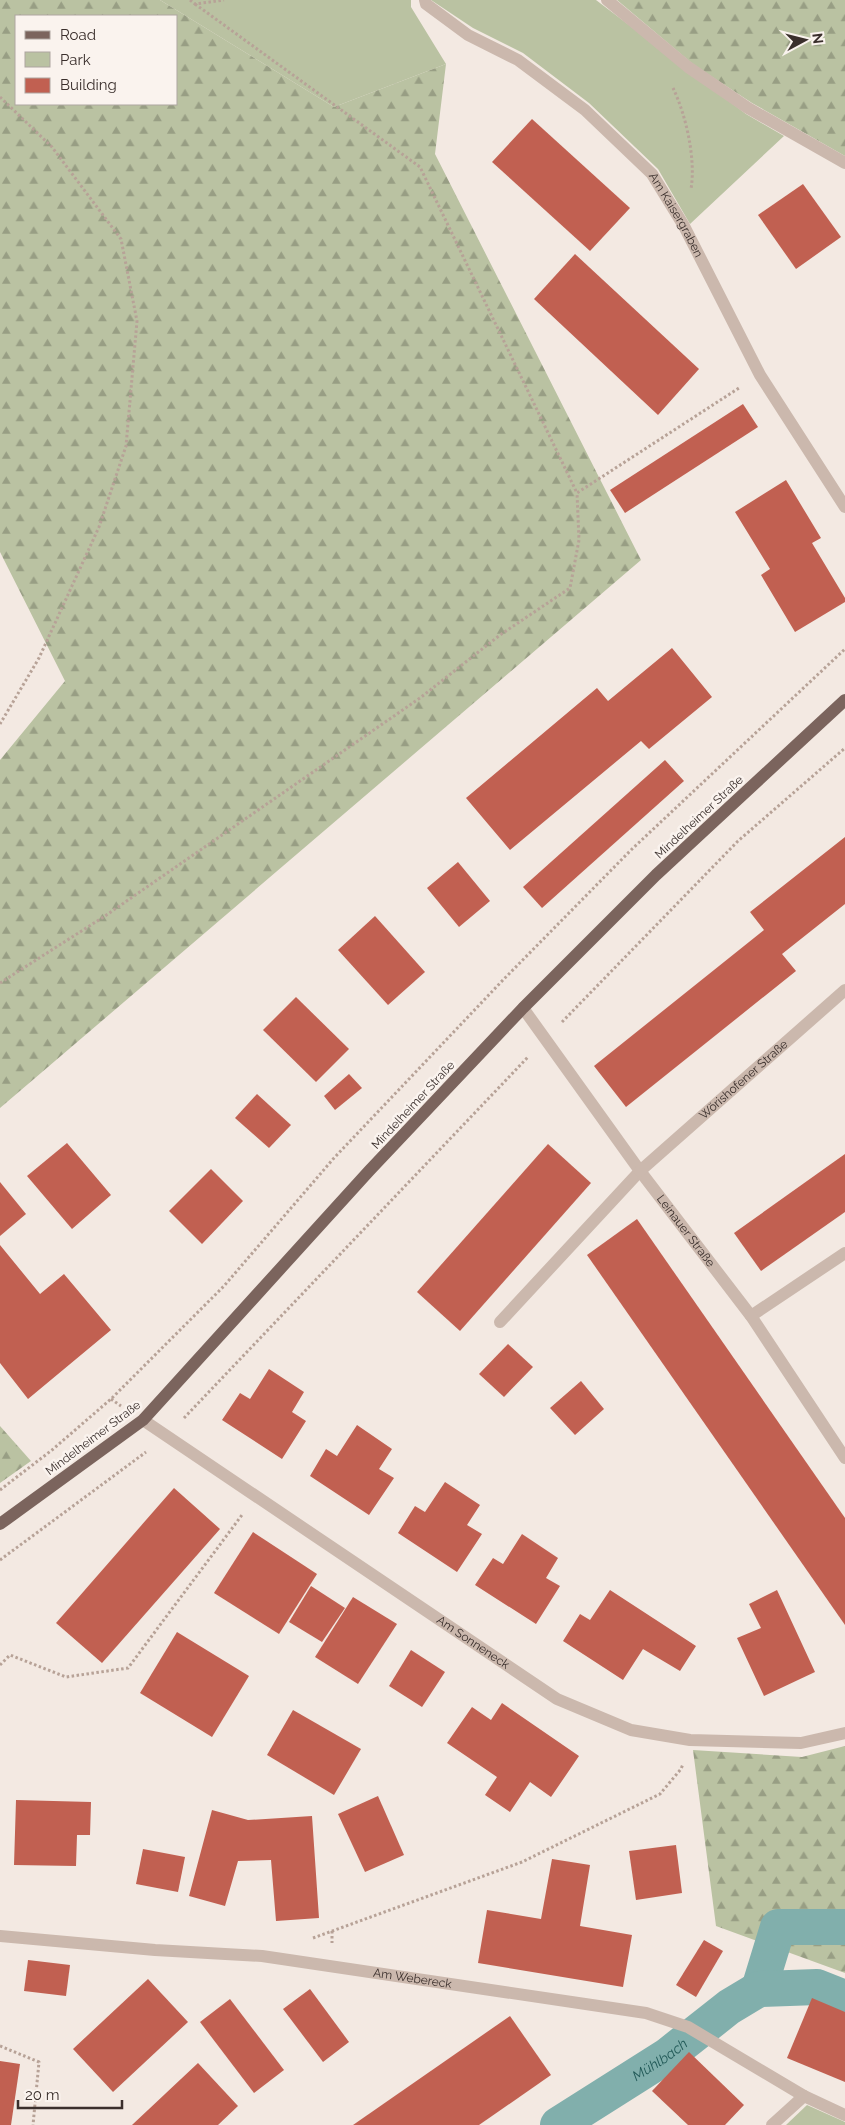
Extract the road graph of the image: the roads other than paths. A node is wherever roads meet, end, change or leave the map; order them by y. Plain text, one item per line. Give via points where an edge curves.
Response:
1 (424, 0) edge
2 (608, 0) edge
3 (845, 163) edge
4 (845, 506) edge
5 (845, 700) edge
6 (845, 990) edge
7 (523, 1008) junction
8 (640, 1171) junction
9 (845, 1253) edge
10 (751, 1316) junction
11 (500, 1322) dead end
12 (143, 1420) junction
13 (845, 1458) edge
14 (0, 1524) edge
15 (845, 1733) edge
16 (0, 1936) edge
17 (804, 2096) junction
18 (845, 2115) edge
19 (772, 2125) edge

1 - 4 street, Am Kaisergraben via 468,35 518,60 585,110 652,174 684,226 760,375
2 - 3 street via 688,68 748,108
5 - 7 main road, Mindelheimer Straße via 656,875
6 - 8 street, Wörishofener Straße
7 - 8 street, Leinauer Straße
7 - 12 main road, Mindelheimer Straße
8 - 10 street, Leinauer Straße
8 - 11 street, Wörishofener Straße
9 - 10 street
10 - 13 street, Leinauer Straße
12 - 14 main road, Mindelheimer Straße
12 - 15 street, Am Sonneneck via 556,1699 631,1730 690,1740 801,1744
16 - 17 street, Am Webereck via 262,1956 646,2013 688,2027
17 - 18 street, Am Webereck
17 - 19 street

